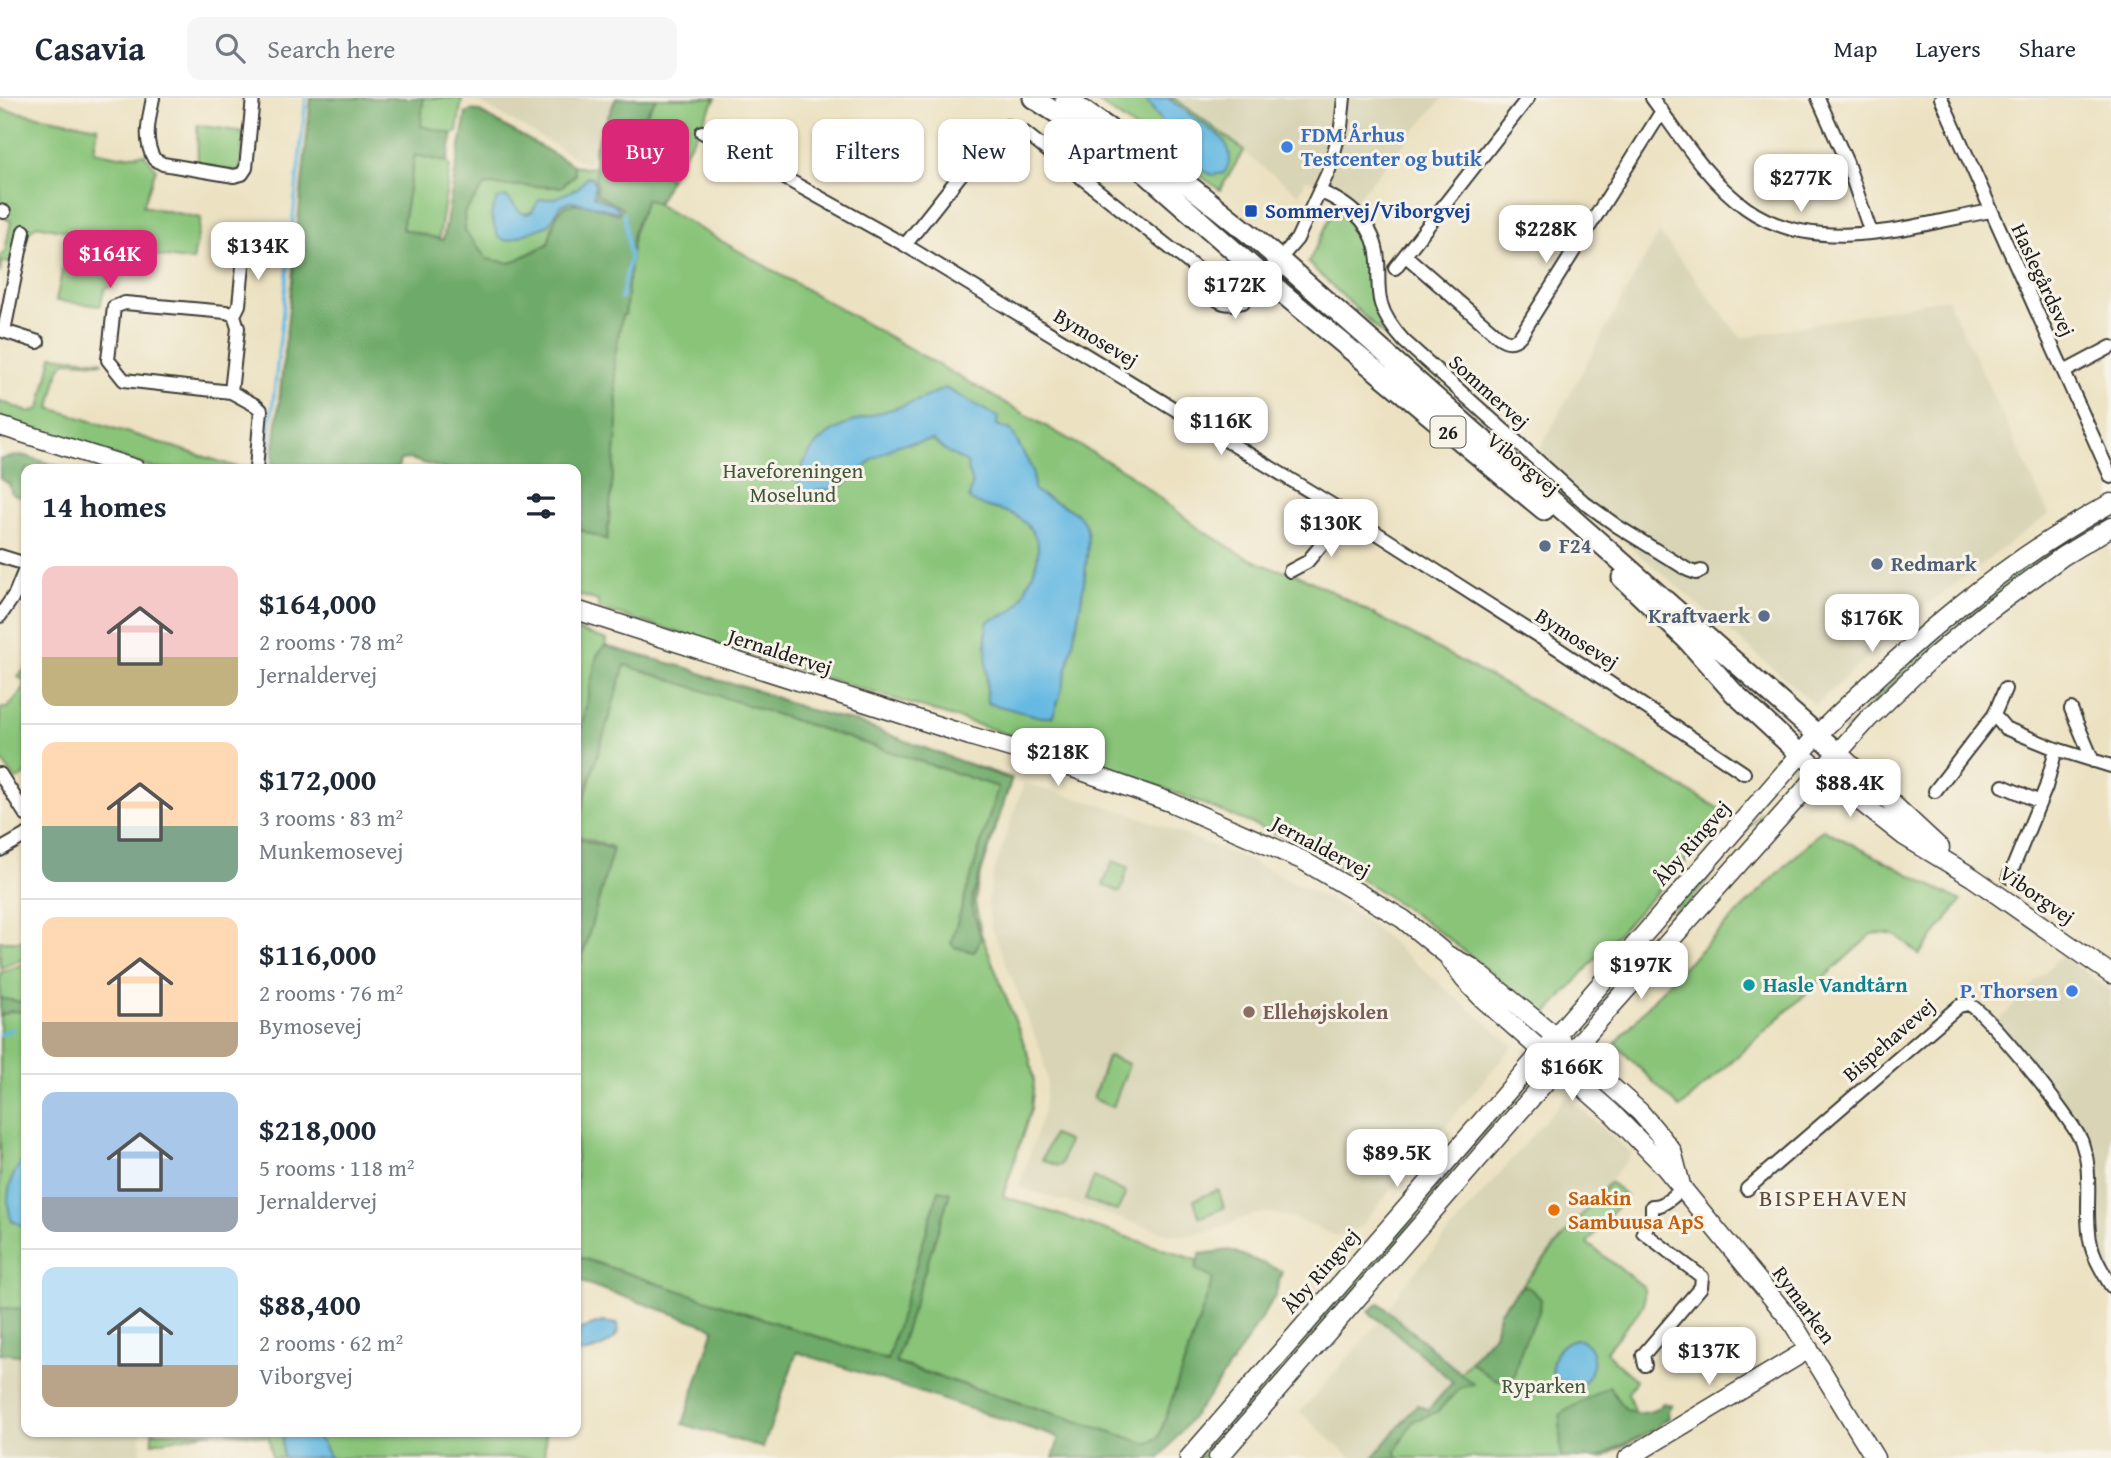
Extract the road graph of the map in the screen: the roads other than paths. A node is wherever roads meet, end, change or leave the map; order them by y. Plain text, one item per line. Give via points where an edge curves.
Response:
1 (153, 98) edge
2 (253, 98) edge
3 (1033, 98) edge
4 (1065, 98) edge
5 (1344, 98) edge
6 (1528, 98) edge
7 (1652, 98) edge
8 (1818, 98) edge
9 (1942, 98) edge
10 (1662, 111) junction
11 (702, 132) dead end
12 (1319, 191) junction
13 (1991, 211) junction
14 (24, 231) dead end
15 (1871, 233) junction
16 (246, 236) dead end
17 (905, 245) junction
18 (1406, 256) junction
19 (1279, 260) junction
20 (2, 267) dead end
21 (1395, 268) dead end
22 (16, 270) junction
23 (1265, 278) junction
24 (234, 316) junction
25 (2, 331) edge
26 (38, 342) dead end
27 (2111, 347) edge
28 (2064, 372) junction
29 (231, 392) junction
30 (0, 426) edge
31 (2107, 461) edge
32 (120, 464) edge
33 (256, 464) edge
34 (2111, 478) edge
35 (2111, 503) edge
36 (1347, 514) junction
37 (2111, 527) edge
38 (0, 556) edge
39 (21, 564) edge
40 (1290, 571) dead end
41 (1701, 571) dead end
42 (21, 579) edge
43 (581, 612) edge
44 (0, 616) edge
45 (2005, 689) dead end
46 (2071, 709) dead end
47 (1994, 715) junction
48 (1818, 734) junction
49 (2056, 749) junction
50 (1838, 753) junction
51 (1800, 754) junction
52 (2093, 761) junction
53 (2111, 766) edge
54 (1821, 771) junction
55 (1744, 773) dead end
56 (0, 774) edge
57 (2003, 786) dead end
58 (1935, 791) dead end
59 (2040, 802) junction
60 (21, 807) edge
61 (21, 838) edge
62 (0, 850) edge
63 (1972, 877) junction
64 (2009, 877) dead end
65 (1447, 955) junction
66 (2111, 974) edge
67 (1555, 1036) junction
68 (1542, 1051) junction
69 (1572, 1051) junction
70 (1559, 1066) junction
71 (1682, 1189) junction
72 (1747, 1189) dead end
73 (2111, 1286) edge
74 (1809, 1349) junction
75 (1645, 1366) dead end
76 (1633, 1457) edge
77 (1189, 1458) edge
78 (1219, 1458) edge
79 (1875, 1458) edge

1 - 2 street via 148,131 154,159 234,176 246,168
3 - 23 main road, Viborgvej / 26 via 1149,176
4 - 19 main road, Viborgvej / 26 via 1220,208
5 - 12 street via 1341,127
6 - 18 street
7 - 10 street
8 - 15 street
9 - 13 street, Haslegårdsvej
10 - 15 street via 1707,172 1747,209 1812,234
10 - 18 street via 1516,340 1499,337
11 - 17 street, Bymosevej
12 - 19 street via 1297,239
12 - 41 street, Sommervej via 1350,207 1369,229 1377,253 1381,304 1404,341 1594,510 1688,570
13 - 15 street
13 - 28 street, Haslegårdsvej
14 - 22 street
16 - 24 street
17 - 23 street via 997,129 1008,126 1025,132 1198,270 1217,301 1226,305 1243,302
17 - 36 street, Bymosevej
18 - 21 street
19 - 23 street
19 - 48 main road, Viborgvej / 26
20 - 22 street
22 - 25 street
23 - 51 main road, Viborgvej / 26 via 1589,549
24 - 29 street via 239,328
24 - 29 street via 121,303 112,310 108,357 127,381
25 - 26 street
27 - 28 street
28 - 31 street, Haslegårdsvej
29 - 33 street via 261,410
30 - 32 street
31 - 34 street, Haslegårdsvej
35 - 48 street, Åby Ringvej via 2041,545 1956,607
36 - 40 street via 1307,562
36 - 55 street, Bymosevej
37 - 50 street via 2063,556 1954,638
38 - 39 street
42 - 44 street
43 - 65 street, Jernaldervej via 970,736 1022,760 1083,773 1170,802 1302,860 1403,919
45 - 47 street
46 - 52 street
47 - 49 street via 2005,728
47 - 58 street
48 - 50 main road, Viborgvej / 26
48 - 51 street, Åby Ringvej
49 - 52 street
49 - 59 street
50 - 54 street
50 - 63 street, Viborgvej
51 - 54 street, Viborgvej
51 - 67 street, Åby Ringvej
52 - 53 street
54 - 63 street, Viborgvej via 1904,836
54 - 69 street
56 - 60 street
57 - 59 street
59 - 64 street
61 - 62 street
63 - 66 street, Viborgvej
65 - 67 street, Jernaldervej via 1471,967
65 - 68 street, Jernaldervej via 1483,999
67 - 68 street, Åby Ringvej
67 - 69 street, Jernaldervej
68 - 70 street, Jernaldervej
68 - 77 street, Åby Ringvej
69 - 70 street
69 - 71 street, Rymarken via 1665,1141
70 - 71 street, Rymarken via 1611,1112
70 - 78 street
71 - 74 street, Rymarken via 1773,1297
71 - 75 street via 1652,1206 1652,1219 1643,1232 1702,1277 1701,1287 1643,1355
72 - 73 street, Bispehavevej via 1959,1006 1968,1004 2041,1085 2081,1141 2088,1174 2089,1234 2095,1258
74 - 76 street
74 - 79 street, Rymarken

